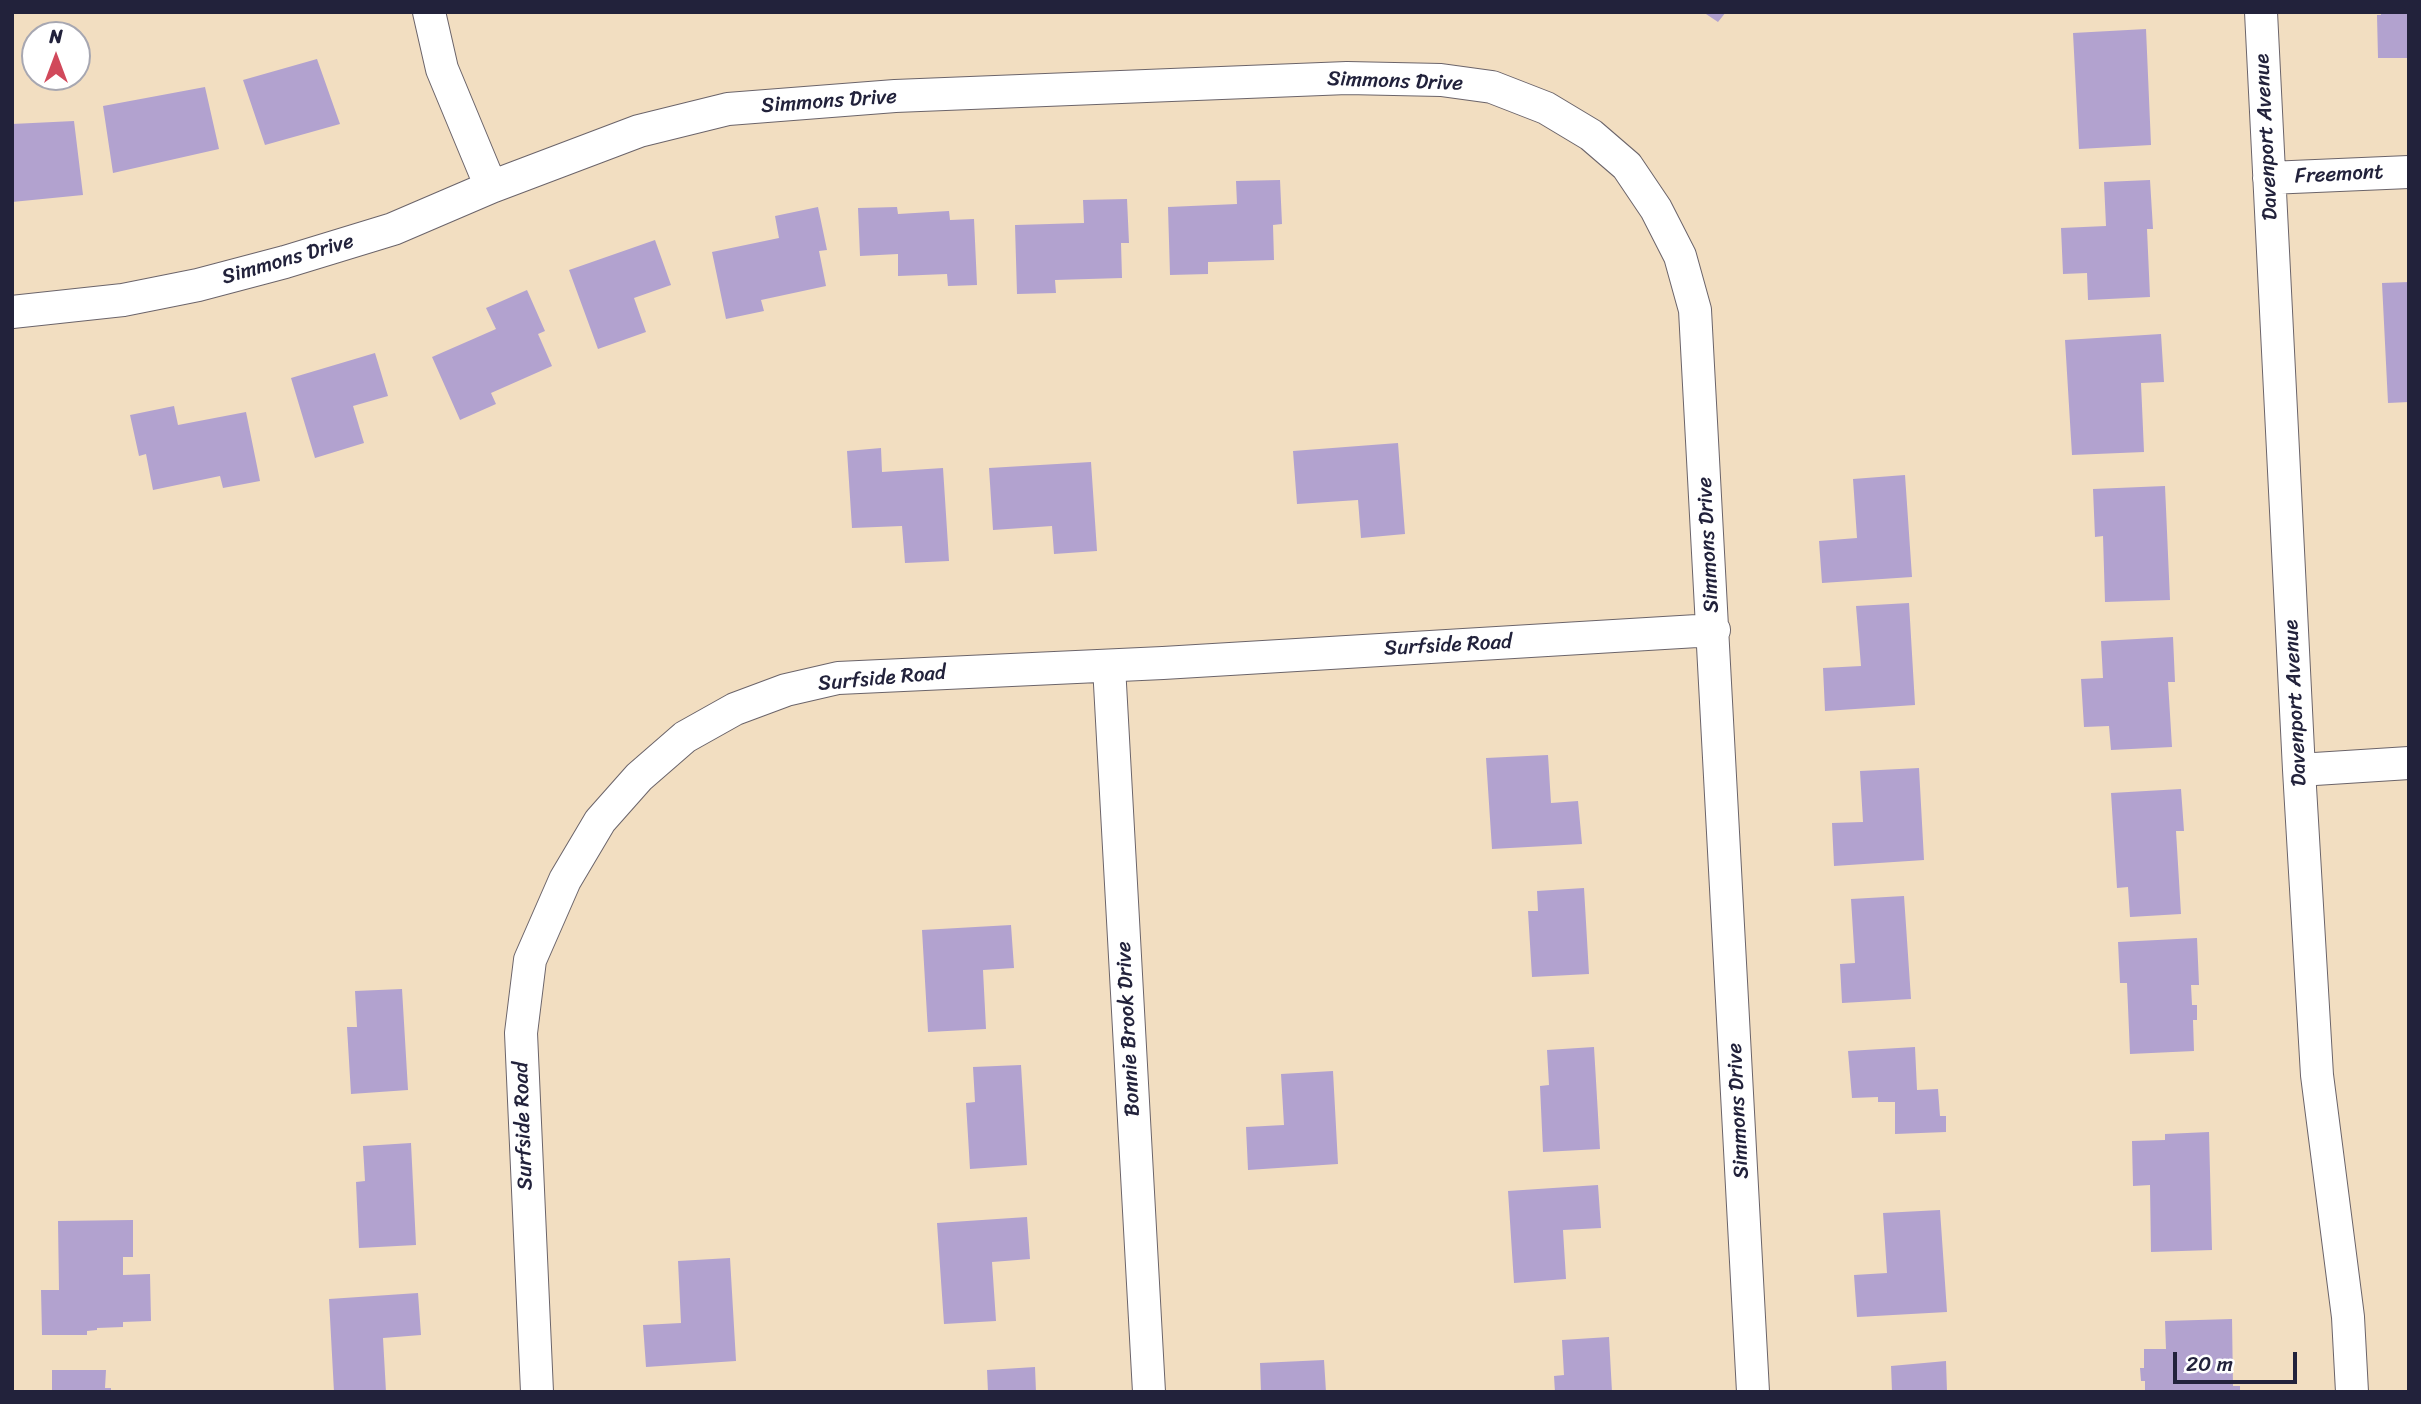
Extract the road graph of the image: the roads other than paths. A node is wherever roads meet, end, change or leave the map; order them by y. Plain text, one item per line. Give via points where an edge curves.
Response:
1 (429, 12) edge
2 (2261, 12) edge
3 (2409, 172) edge
4 (2269, 178) junction
5 (491, 187) junction
6 (12, 312) edge
7 (1714, 631) junction
8 (1109, 666) junction
9 (2409, 763) edge
10 (2299, 770) junction
11 (537, 1392) edge
12 (1149, 1392) edge
13 (1753, 1392) edge
14 (2352, 1392) edge

1 - 5 street via 442,69
2 - 4 street, Davenport Avenue
3 - 4 street, Freemont
4 - 10 street, Davenport Avenue
5 - 6 street, Simmons Drive via 393,229 198,285 123,300
5 - 7 street, Simmons Drive via 639,131 728,109 895,96 1347,78 1492,86 1591,135 1626,166 1656,209 1680,256 1696,310
7 - 8 street, Surfside Road
7 - 13 street, Simmons Drive
8 - 11 street, Surfside Road via 838,678 786,690 735,709 685,737 639,777 600,821 565,880 530,960 521,1033
8 - 12 street, Bonnie Brook Drive
9 - 10 street
10 - 14 street, Davenport Avenue via 2317,1075 2348,1317

